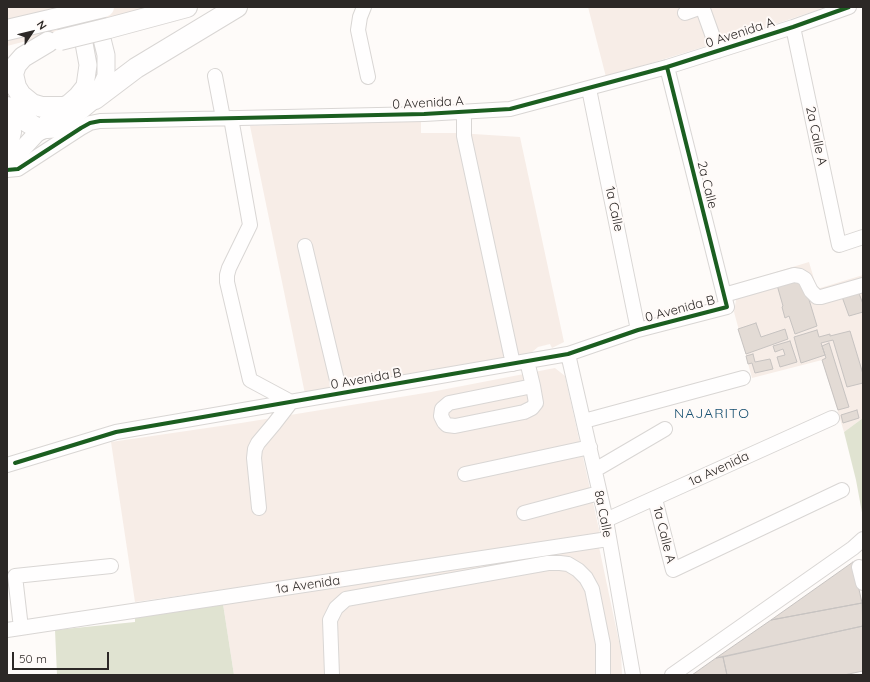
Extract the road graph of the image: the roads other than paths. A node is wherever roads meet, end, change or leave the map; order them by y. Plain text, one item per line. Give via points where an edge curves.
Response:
1 (75, 7) edge
2 (94, 7) edge
3 (104, 7) edge
4 (187, 7) edge
5 (237, 7) edge
6 (364, 7) edge
7 (849, 7) edge
8 (685, 13) dead end
9 (13, 27) edge
10 (793, 27) junction
11 (54, 41) junction
12 (718, 51) junction
13 (7, 54) edge
14 (667, 67) junction
15 (215, 76) dead end
16 (368, 77) dead end
17 (589, 89) junction
18 (95, 99) junction
19 (7, 107) edge
20 (60, 107) junction
21 (464, 112) junction
22 (227, 118) junction
23 (40, 130) junction
24 (7, 148) edge
25 (7, 169) edge
26 (863, 237) edge
27 (305, 246) dead end
28 (863, 285) edge
29 (725, 301) junction
30 (638, 330) junction
31 (568, 354) junction
32 (528, 361) junction
33 (513, 364) junction
34 (743, 378) dead end
35 (533, 386) junction
36 (340, 393) junction
37 (291, 402) junction
38 (832, 418) dead end
39 (584, 421) junction
40 (664, 429) dead end
41 (590, 447) junction
42 (11, 464) edge
43 (595, 470) junction
44 (465, 474) dead end
45 (842, 490) dead end
46 (599, 492) junction
47 (655, 499) junction
48 (259, 508) dead end
49 (524, 513) dead end
50 (606, 520) junction
51 (608, 539) junction
52 (858, 544) edge
53 (111, 566) dead end
54 (859, 567) dead end
55 (863, 583) edge
56 (14, 629) edge
57 (332, 675) edge
58 (603, 675) edge
59 (633, 675) edge
60 (672, 675) edge

1 - 20 main road via 86,49 87,78 77,96
2 - 18 main road via 106,55 106,76
3 - 9 highway, bridge
4 - 11 highway, bridge
5 - 18 highway via 136,68
6 - 16 street via 358,30
7 - 10 street, 0 Avenida A
8 - 12 street via 703,9
10 - 12 street, 0 Avenida A
10 - 26 street, 2a Calle A via 839,246
11 - 13 highway
11 - 20 highway via 23,57 13,74 21,95 32,104
12 - 14 street, 0 Avenida A
14 - 17 street, 0 Avenida A
14 - 29 street, 2a Calle
15 - 22 street
17 - 21 street, 0 Avenida A via 510,109
17 - 30 street, 1a Calle
18 - 23 main road via 65,124 54,129
19 - 23 highway
19 - 24 highway via 11,132
20 - 23 main road
21 - 22 street, 0 Avenida A
21 - 33 street via 464,136
22 - 25 street, 0 Avenida A via 95,122 81,128 18,169
22 - 37 street via 250,225 229,268 227,282 250,380
23 - 25 main road
27 - 36 street
28 - 29 street, 0 Avenida B via 817,297 805,279 794,275
29 - 30 street, 0 Avenida B
30 - 31 street, 0 Avenida B
31 - 32 street, 0 Avenida B
31 - 39 street, 8a Calle
32 - 33 street, 0 Avenida B
32 - 35 street
33 - 36 street, 0 Avenida B
34 - 39 street
35 - 35 street via 536,402 532,408 524,412 455,426 447,425 441,416 442,410 449,403
36 - 37 street, 0 Avenida B
37 - 42 street, 0 Avenida B via 116,432
37 - 48 street via 255,449
38 - 47 street, 1a Avenida
39 - 41 street, 8a Calle
40 - 43 street
41 - 43 street, 8a Calle
41 - 44 street
43 - 46 street, 8a Calle
45 - 47 street, 1a Calle A via 673,570
46 - 49 street
46 - 50 street, 8a Calle
47 - 50 street, 1a Avenida
50 - 51 street, 8a Calle
51 - 56 street, 1a Avenida
51 - 59 street, 8a Calle
52 - 60 street
53 - 56 street via 15,576
54 - 55 street
57 - 58 street via 330,620 336,608 346,599 560,563 578,570 592,589 603,644

